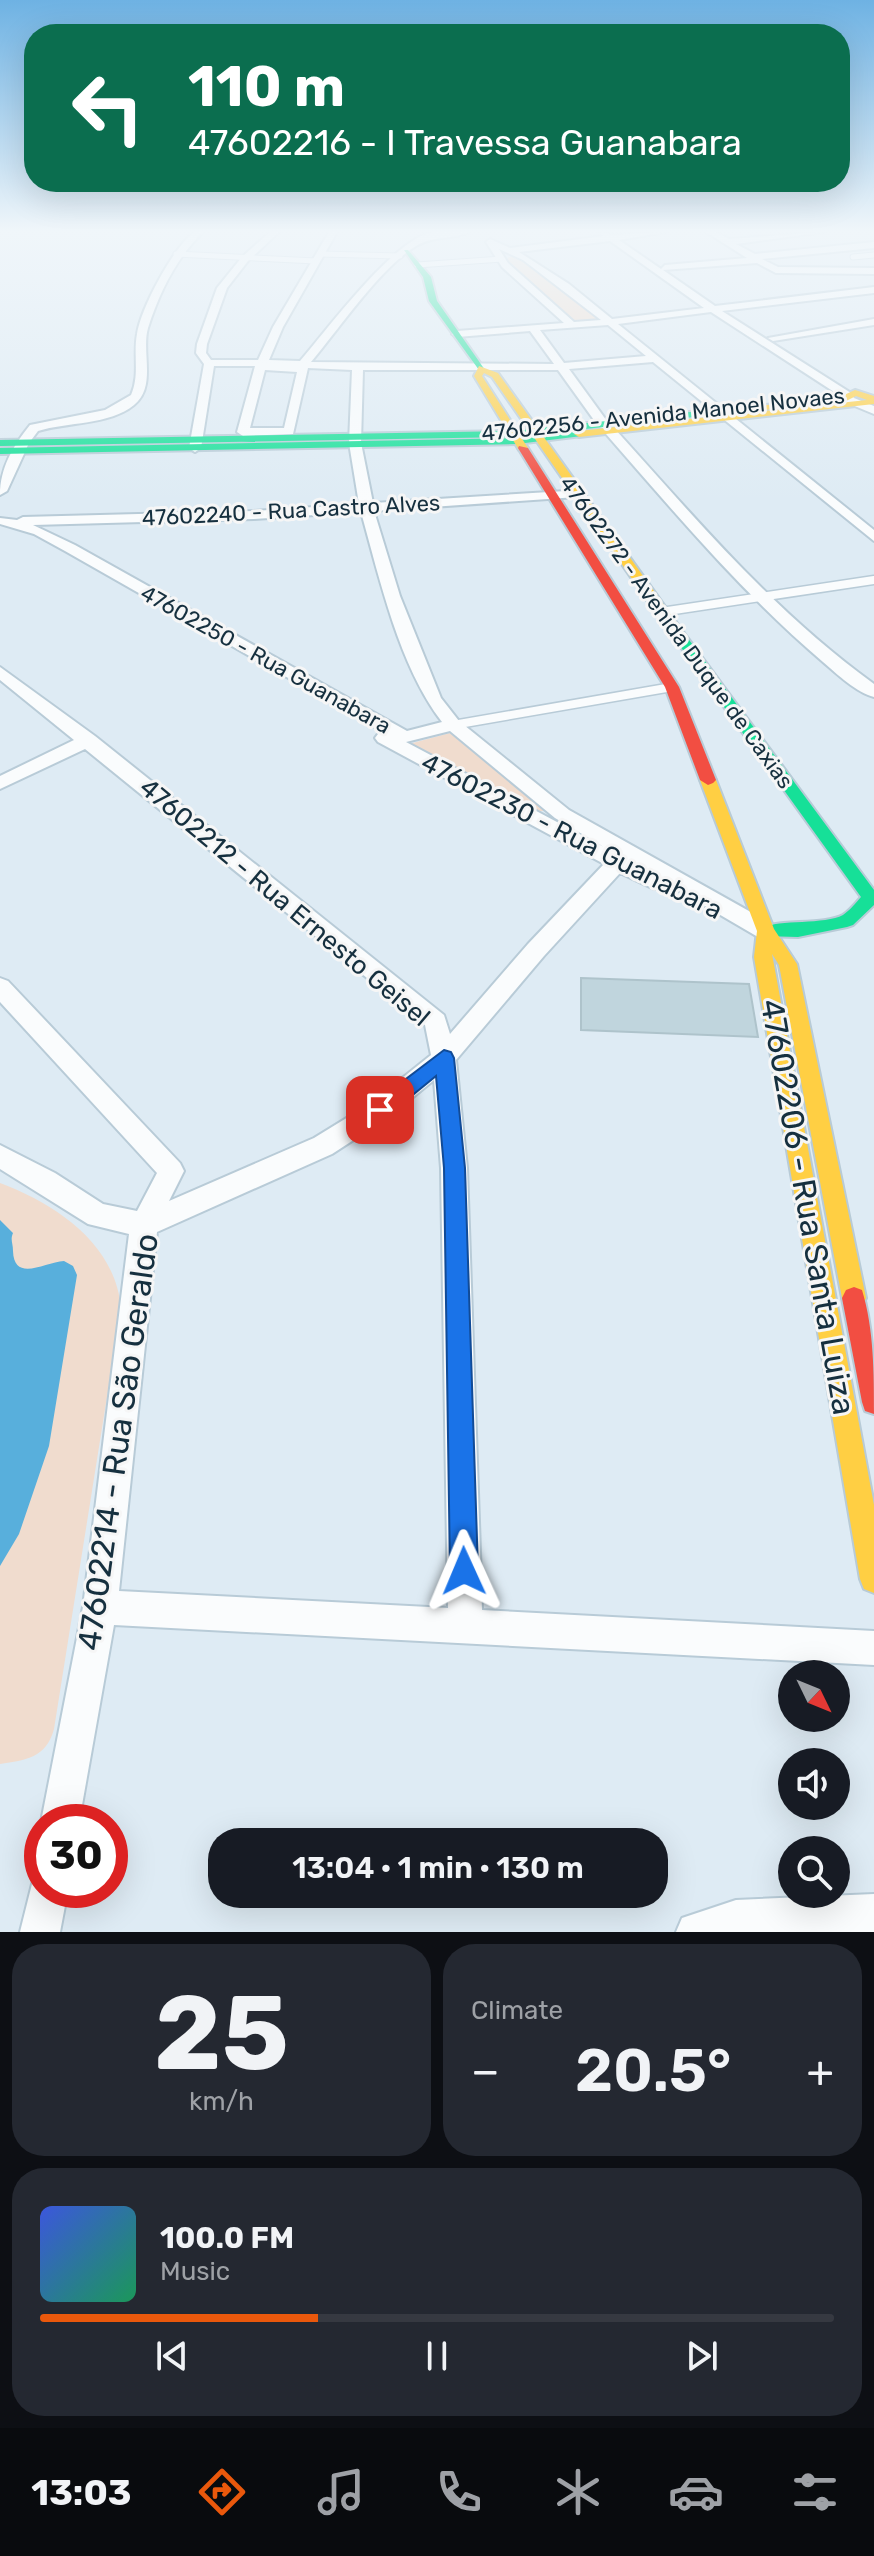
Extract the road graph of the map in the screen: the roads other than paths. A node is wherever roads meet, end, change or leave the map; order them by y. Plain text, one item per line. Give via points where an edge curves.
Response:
1 (146, 322) edge
2 (209, 322) edge
3 (281, 322) edge
4 (339, 322) edge
5 (448, 322) edge
6 (605, 322) edge
7 (608, 322) edge
8 (735, 322) edge
9 (750, 322) edge
10 (873, 322) edge
11 (571, 324) joint
12 (533, 328) junction
13 (457, 334) junction
14 (773, 338) junction
15 (653, 359) junction
16 (209, 364) junction
17 (264, 364) junction
18 (303, 365) junction
19 (358, 367) junction
20 (560, 367) junction
21 (482, 368) junction
22 (865, 399) edge
23 (721, 414) junction
24 (606, 427) junction
25 (537, 436) junction
26 (515, 437) junction
27 (355, 440) junction
28 (0, 443) edge
29 (196, 444) junction
30 (22, 446) junction
31 (0, 451) edge
32 (0, 483) edge
33 (0, 491) edge
34 (577, 493) junction
35 (552, 494) junction
36 (367, 509) junction
37 (2, 521) edge
38 (874, 537) edge
39 (874, 580) edge
40 (761, 599) junction
41 (661, 612) junction
42 (0, 672) edge
43 (708, 678) junction
44 (672, 687) junction
45 (874, 692) edge
46 (453, 725) junction
47 (89, 740) junction
48 (398, 740) junction
49 (0, 783) edge
50 (617, 863) junction
51 (873, 899) edge
52 (766, 931) junction
53 (0, 987) edge
54 (444, 1058) junction
55 (0, 1156) edge
56 (144, 1225) junction
57 (874, 1402) edge
58 (874, 1579) edge
59 (100, 1607) junction
60 (465, 1627) junction
61 (874, 1648) edge
62 (63, 1804) edge
63 (45, 1908) edge
64 (874, 1914) edge
65 (40, 1932) edge
66 (696, 1932) edge

1 - 30 street via 139,390 132,402 34,428
2 - 16 street via 201,353
3 - 17 street
4 - 18 street
5 - 13 street, 47602272 - Avenida Duque de Caxias
6 - 11 street
7 - 15 street
8 - 22 street
9 - 14 street
10 - 14 street
11 - 12 street
12 - 13 street
12 - 20 street
13 - 21 street, 47602272 - Avenida Duque de Caxias
14 - 22 street
15 - 20 street
15 - 23 street
16 - 17 street
16 - 29 street
17 - 17 street via 303,369 289,431 243,432
17 - 18 street
18 - 19 street
19 - 21 street
19 - 27 street
20 - 21 street
20 - 24 street
21 - 25 street, 47602272 - Avenida Duque de Caxias via 495,375
21 - 26 street, 47602272 - Avenida Duque de Caxias via 478,376
22 - 23 street, 47602256 - Avenida Manoel Novaes
23 - 24 street, 47602256 - Avenida Manoel Novaes
23 - 38 street
24 - 25 street, 47602256 - Avenida Manoel Novaes
24 - 40 street
25 - 26 street, 47602256 - Avenida Manoel Novaes
25 - 34 street, 47602272 - Avenida Duque de Caxias
26 - 27 street, 47602256 - Avenida Manoel Novaes
26 - 35 street, 47602272 - Avenida Duque de Caxias
27 - 29 street, 47602256 - Avenida Manoel Novaes
27 - 36 street
28 - 30 street
29 - 30 street, 47602256 - Avenida Manoel Novaes
30 - 31 street
30 - 32 street
30 - 33 street
34 - 35 street, 47602240 - Rua Castro Alves
34 - 41 street, 47602272 - Avenida Duque de Caxias
35 - 36 street, 47602240 - Rua Castro Alves
35 - 44 street, 47602272 - Avenida Duque de Caxias
36 - 37 street, 47602240 - Rua Castro Alves
36 - 46 street via 392,596 433,699
37 - 48 street, 47602230 - Rua Guanabara
39 - 40 lane
40 - 41 lane
40 - 45 street via 798,635
41 - 43 street, 47602272 - Avenida Duque de Caxias
42 - 47 street, 47602212 - Rua Ernesto Geisel
43 - 44 street
43 - 51 street, 47602272 - Avenida Duque de Caxias
44 - 46 lane
44 - 52 street, 47602272 - Avenida Duque de Caxias
46 - 48 street, 47602250 - Rua Guanabara
46 - 52 street via 562,814
47 - 49 street
47 - 54 street, 47602212 - Rua Ernesto Geisel via 436,1021
48 - 50 street, 47602230 - Rua Guanabara
50 - 52 street, 47602230 - Rua Guanabara via 710,911
50 - 54 street
51 - 52 street via 847,921
52 - 57 street via 788,964
52 - 58 street, 47602206 - Rua Santa Luiza via 763,957
53 - 56 street, 47602214 - Rua São Geraldo via 171,1171
54 - 56 street via 390,1103 323,1146
54 - 60 street, 47602212 - Rua Ernesto Geisel via 455,1183
55 - 56 street via 97,1215
56 - 59 street, 47602214 - Rua São Geraldo
59 - 60 street
59 - 62 street, 47602214 - Rua São Geraldo
60 - 61 street
63 - 65 street
64 - 66 street via 736,1920

